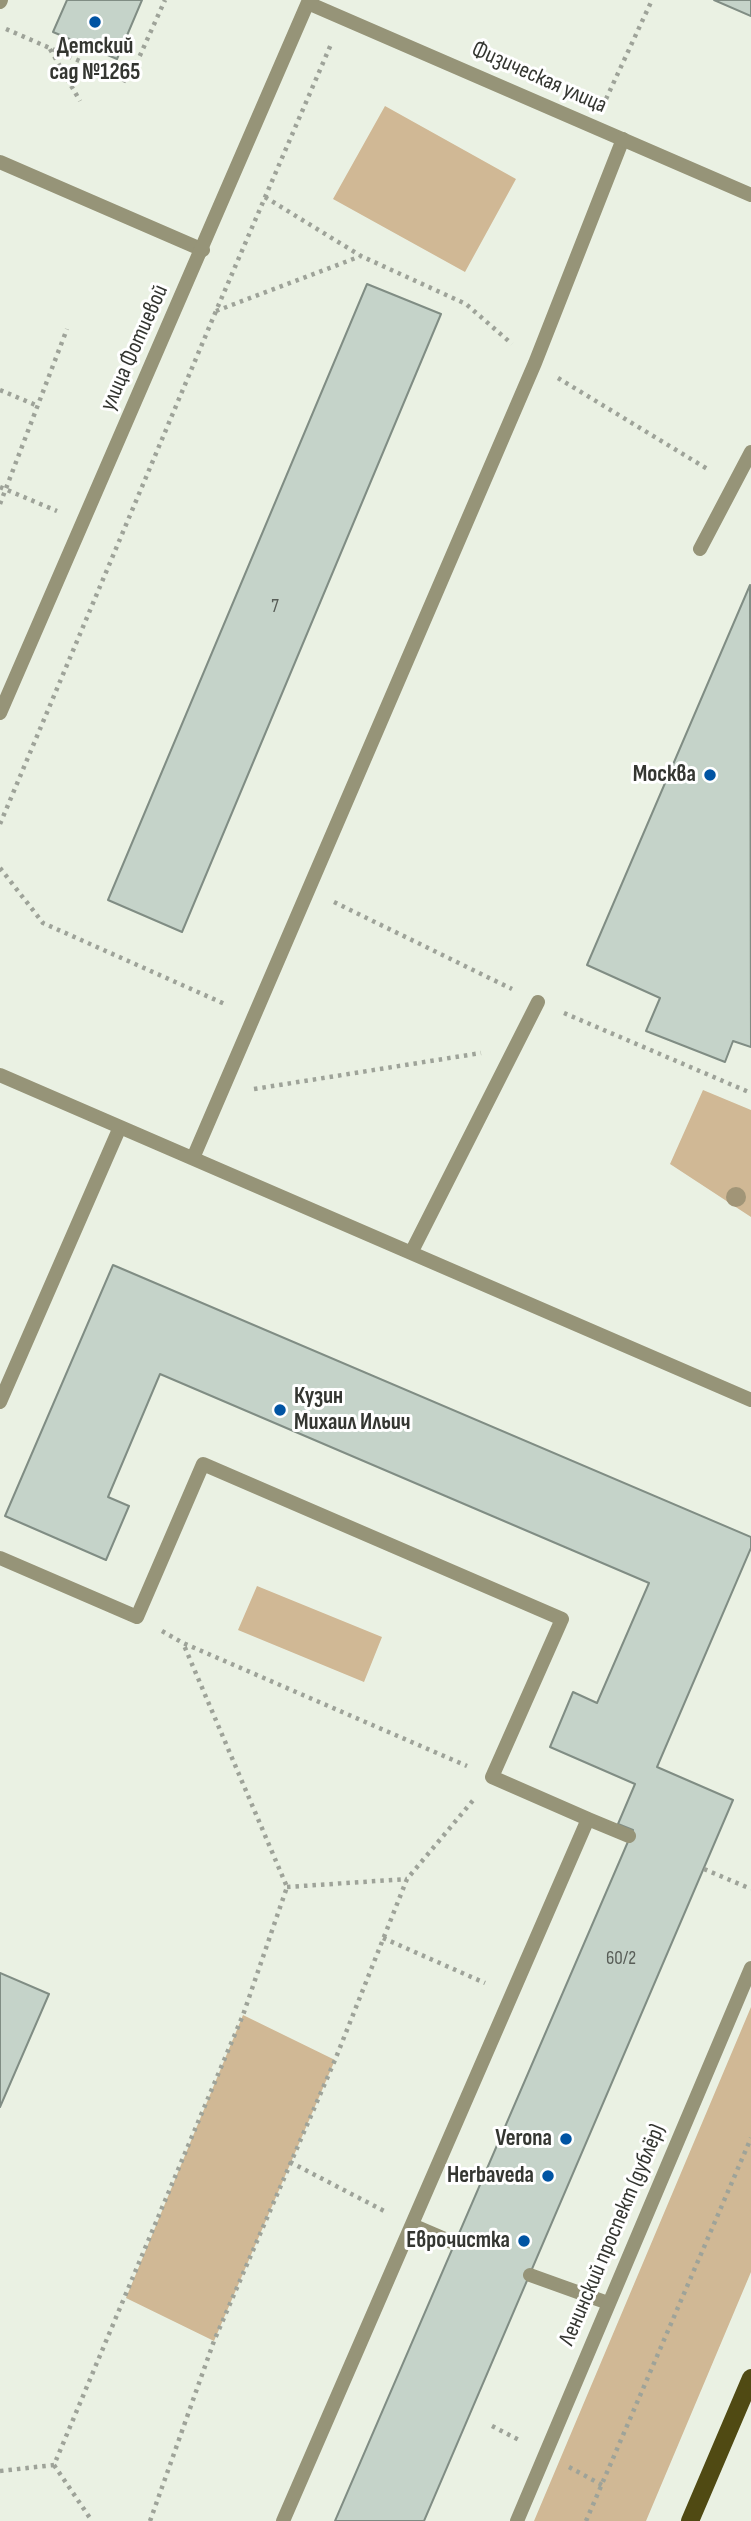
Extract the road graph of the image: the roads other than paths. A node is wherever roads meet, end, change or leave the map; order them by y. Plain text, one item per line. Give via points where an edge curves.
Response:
1 (309, 1) edge
2 (623, 139) junction
3 (0, 162) edge
4 (751, 195) edge
5 (203, 250) junction
6 (751, 452) edge
7 (700, 549) dead end
8 (0, 713) edge
9 (538, 1002) road end
10 (0, 1075) edge
11 (120, 1127) junction
12 (193, 1158) junction
13 (411, 1253) junction
14 (751, 1400) edge
15 (0, 1402) edge
16 (0, 1558) edge
17 (588, 1819) junction
18 (629, 1836) dead end
19 (751, 1968) edge
20 (412, 2225) junction
21 (454, 2243) dead end
22 (530, 2275) dead end
23 (608, 2303) junction
24 (751, 2378) edge
25 (283, 2521) edge
26 (517, 2521) edge
27 (690, 2521) edge

1 - 2 street, Физическая улица
1 - 5 street, улица Фотиевой
2 - 4 street, Физическая улица
2 - 12 street via 535,363
3 - 5 street
5 - 8 street, улица Фотиевой
6 - 7 street
9 - 13 street
10 - 11 street
11 - 12 street
11 - 15 street
12 - 13 street
13 - 14 street
16 - 17 street via 136,1617 203,1464 562,1619 492,1777
17 - 18 street
17 - 20 street
19 - 23 street, Ленинский проспект (дублёр)
20 - 21 street
20 - 25 street
22 - 23 street
23 - 26 street, Ленинский проспект (дублёр)
24 - 27 main road

